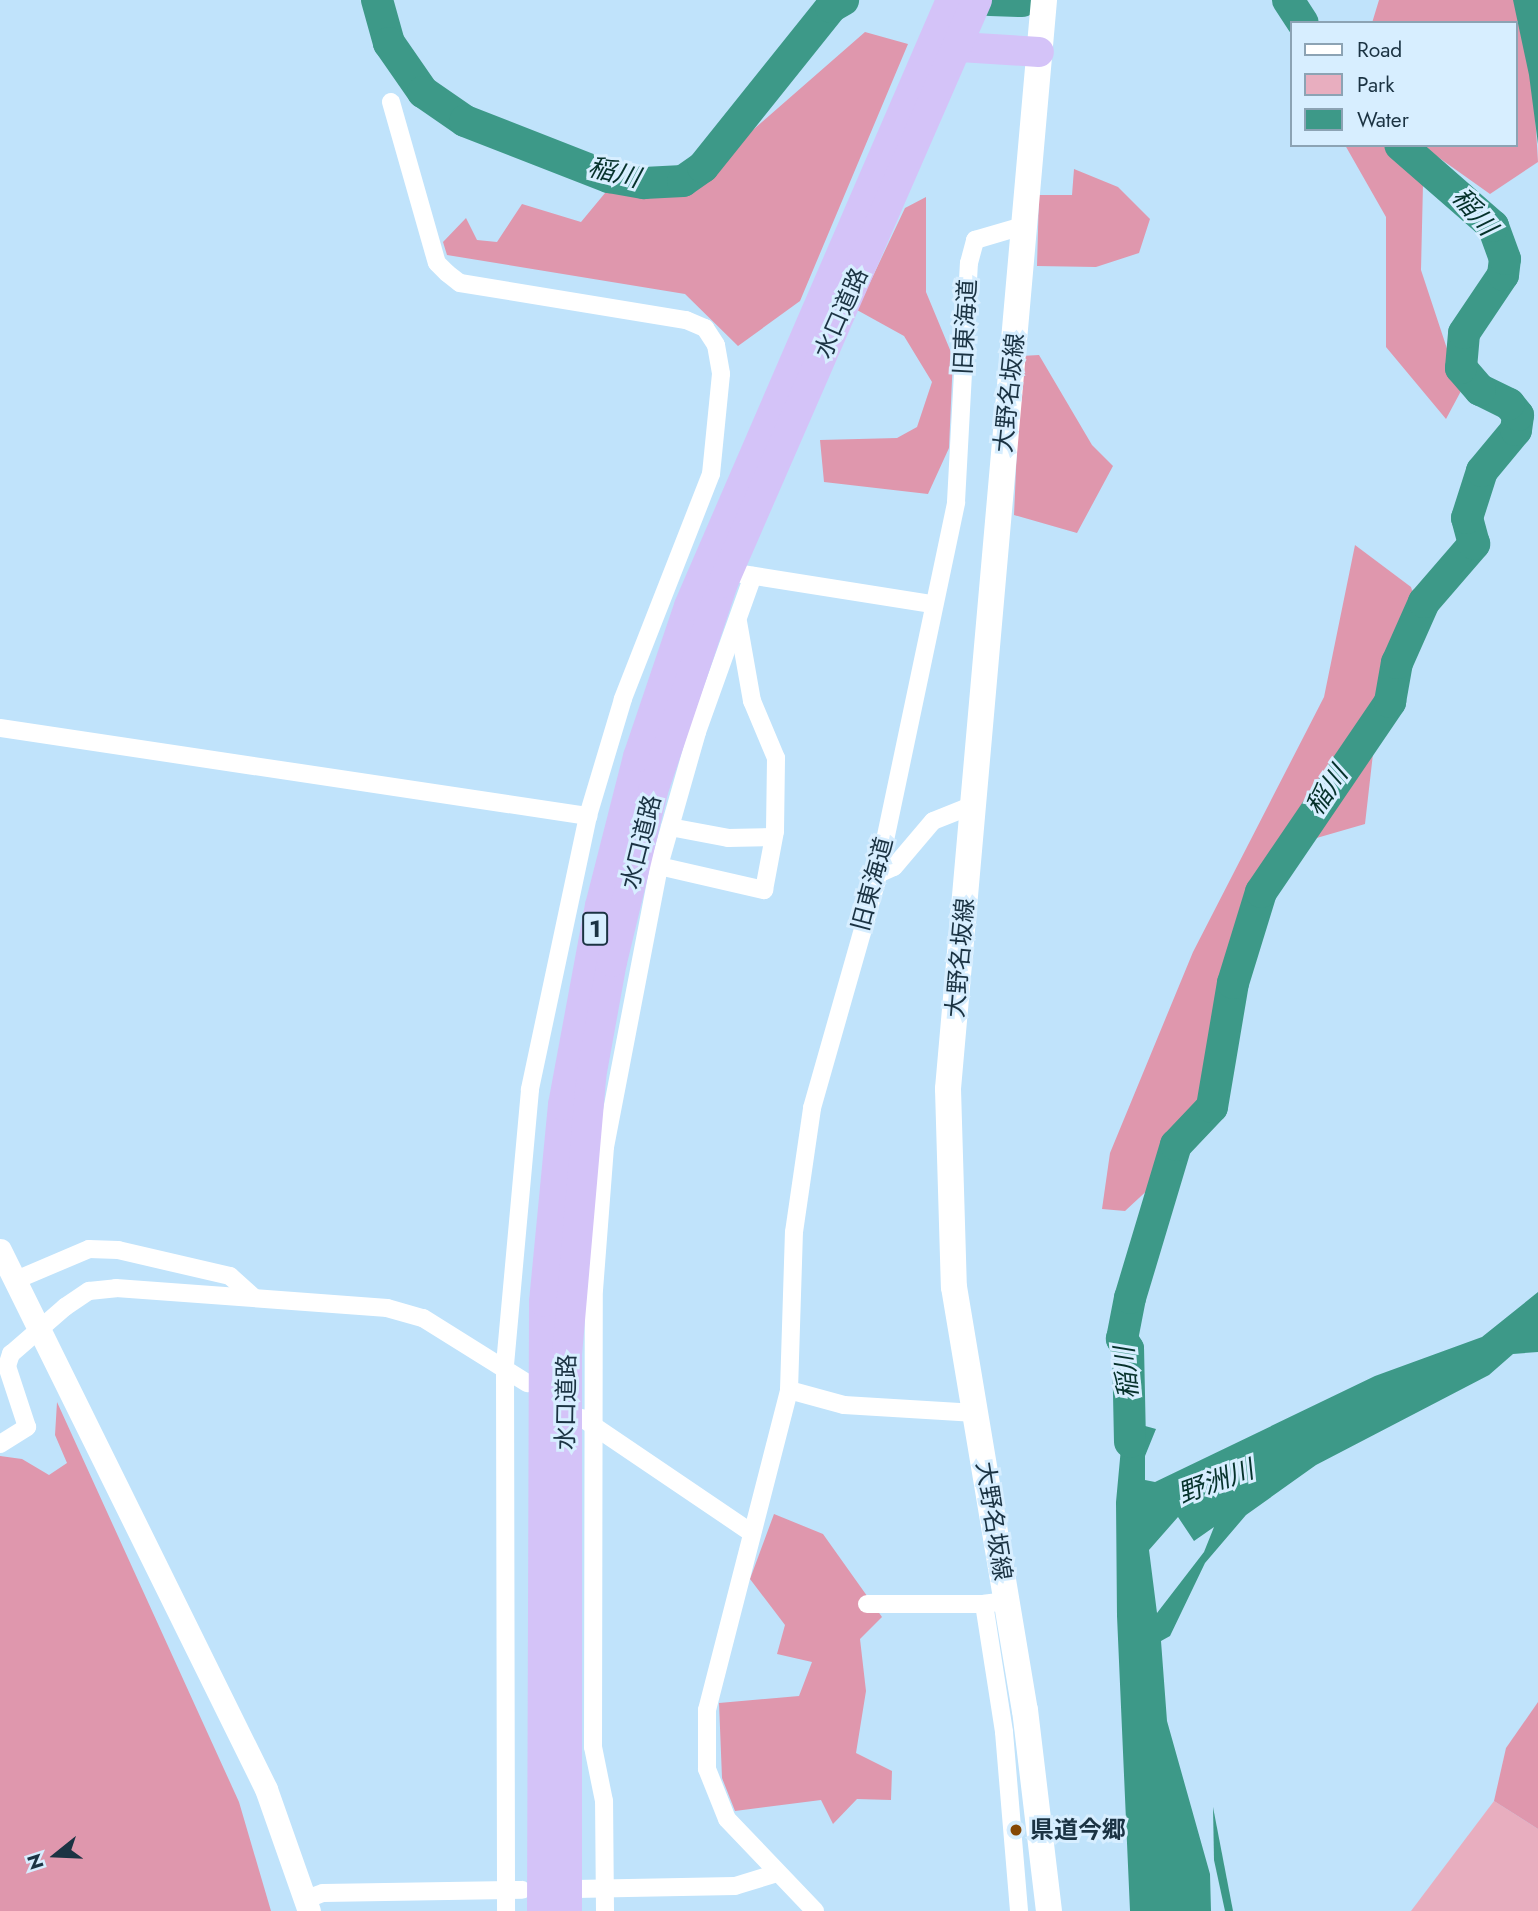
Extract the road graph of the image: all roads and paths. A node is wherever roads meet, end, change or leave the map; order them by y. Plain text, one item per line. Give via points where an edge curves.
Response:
1 (1044, 0) edge
2 (962, 6) edge
3 (960, 47) junction
4 (1039, 52) junction
5 (391, 102) dead end
6 (1023, 226) junction
7 (931, 604) junction
8 (738, 618) junction
9 (0, 728) edge
10 (973, 805) junction
11 (588, 816) junction
12 (670, 827) junction
13 (774, 837) junction
14 (659, 866) junction
15 (878, 874) junction
16 (0, 1250) edge
17 (16, 1280) junction
18 (253, 1297) junction
19 (505, 1367) junction
20 (527, 1383) dead end
21 (789, 1390) junction
22 (976, 1413) junction
23 (589, 1424) junction
24 (0, 1444) edge
25 (752, 1533) junction
26 (996, 1603) junction
27 (867, 1604) dead end
28 (774, 1874) junction
29 (605, 1888) junction
30 (524, 1897) edge
31 (571, 1900) edge
32 (308, 1905) edge
33 (506, 1911) edge
34 (605, 1911) edge
35 (815, 1911) edge
36 (1018, 1911) edge
37 (1049, 1911) edge

1 - 4 main road, 大野名坂線
2 - 3 highway, 水口道路 / 1
2 - 30 highway, 水口道路 / 1 via 694,593 638,757 600,906 563,1105 544,1302
3 - 4 highway
3 - 31 highway, 水口道路 / 1 via 723,583 653,791 612,962 591,1077 566,1354
4 - 6 main road, 大野名坂線
5 - 11 street via 437,263 460,283 686,320 705,328 716,345 721,374 711,474 684,562
6 - 7 street, 旧東海道 via 975,240 969,263 956,502
6 - 10 main road, 大野名坂線
7 - 8 street via 748,575
7 - 15 street, 旧東海道
8 - 12 street
8 - 13 street via 752,701 776,758
9 - 11 street
10 - 15 street via 933,821 894,867
10 - 22 main road, 大野名坂線 via 948,1089 948,1202 954,1287
11 - 19 street via 530,1090
12 - 13 street via 728,838
12 - 14 street
13 - 14 street via 764,890
14 - 23 street via 605,1147
15 - 21 street, 旧東海道 via 804,1149
16 - 17 street
17 - 18 street via 89,1249 118,1250 230,1276
17 - 32 street via 266,1788
18 - 19 street via 387,1308 424,1318
18 - 24 street via 116,1288 89,1291 22,1341 7,1366 27,1427
19 - 20 street
19 - 30 street
21 - 22 street via 845,1405
21 - 25 street, 旧東海道
22 - 26 main road, 大野名坂線
23 - 25 street
23 - 29 street via 593,1747 604,1801
25 - 28 street, 旧東海道 via 704,1735 707,1769 727,1819
26 - 27 street
26 - 36 street
26 - 37 main road, 大野名坂線
28 - 29 street via 735,1886
28 - 35 street, 旧東海道
29 - 31 street
29 - 34 street
30 - 32 street via 323,1893
30 - 33 street

